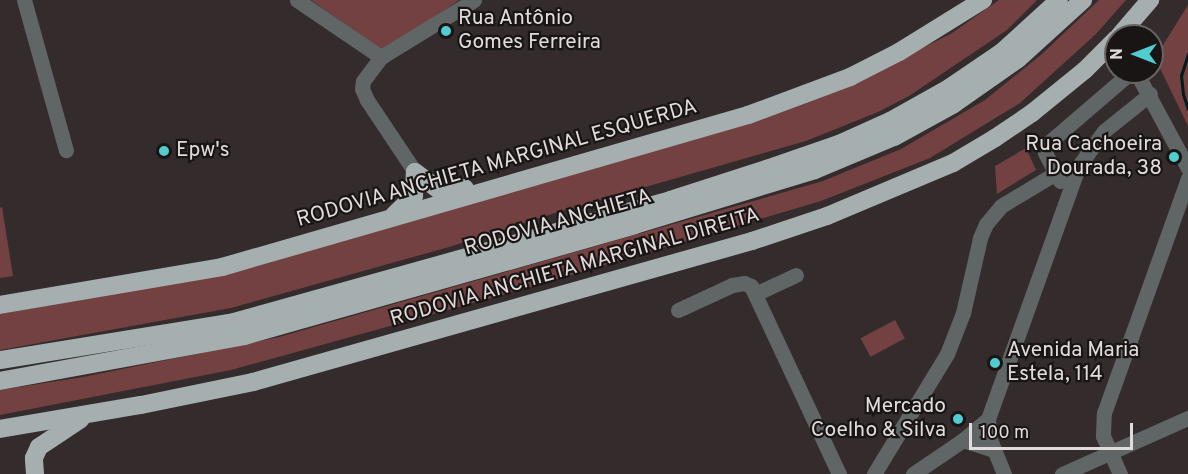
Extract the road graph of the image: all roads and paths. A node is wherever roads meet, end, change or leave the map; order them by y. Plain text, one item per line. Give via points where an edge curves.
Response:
1 (24, 0) edge
2 (297, 0) edge
3 (474, 0) edge
4 (983, 0) edge
5 (1059, 0) edge
6 (1083, 0) edge
7 (1150, 0) edge
8 (1129, 24) edge
9 (1104, 51) edge
10 (381, 57) junction
11 (1120, 84) edge
12 (1143, 84) edge
13 (1150, 94) junction
14 (66, 150) dead end
15 (1188, 168) edge
16 (415, 172) junction
17 (1056, 173) junction
18 (1188, 178) edge
19 (518, 181) junction
20 (1068, 196) junction
21 (388, 219) junction
22 (796, 275) dead end
23 (755, 294) junction
24 (0, 305) edge
25 (678, 310) dead end
26 (0, 360) edge
27 (0, 381) edge
28 (88, 414) junction
29 (1188, 418) edge
30 (987, 419) junction
31 (0, 429) edge
32 (963, 440) junction
33 (994, 450) junction
34 (1110, 452) junction
35 (35, 474) edge
36 (839, 474) edge
37 (874, 474) edge
38 (913, 474) edge
39 (1004, 474) edge
40 (1062, 474) edge
41 (1119, 474) edge

1 - 14 street
2 - 10 street
3 - 10 street
4 - 19 highway, RODOVIA ANCHIETA MARGINAL ESQUERDA via 899,52 810,94
5 - 26 highway, RODOVIA ANCHIETA via 1002,52 949,88 839,144 776,166 670,200 234,322
6 - 27 highway, RODOVIA ANCHIETA via 1018,59 954,104 894,137 815,170 244,336
7 - 8 highway, RODOVIA ANCHIETA MARGINAL DIREITA
9 - 28 highway, RODOVIA ANCHIETA MARGINAL DIREITA via 1032,113 995,138 952,163 827,216 752,241 253,382
10 - 16 street via 363,81 367,100
11 - 17 street via 1046,145 1045,153
12 - 13 street
13 - 15 street
13 - 20 street via 1125,112 1090,148
16 - 19 highway via 432,187 446,191
16 - 21 highway via 414,196
17 - 20 street
17 - 37 street via 1001,206 986,224 963,313 947,354
18 - 34 street via 1104,413 1103,436
19 - 21 highway, RODOVIA ANCHIETA MARGINAL ESQUERDA
20 - 30 street
21 - 24 highway, RODOVIA ANCHIETA MARGINAL ESQUERDA via 222,267
22 - 23 street
23 - 25 street via 744,283 732,285
23 - 36 street
28 - 31 highway, RODOVIA ANCHIETA MARGINAL DIREITA
28 - 35 highway via 39,447 34,458
29 - 34 street
30 - 32 street
30 - 33 street
32 - 33 street
32 - 38 street
33 - 39 street
34 - 40 street
34 - 41 street

